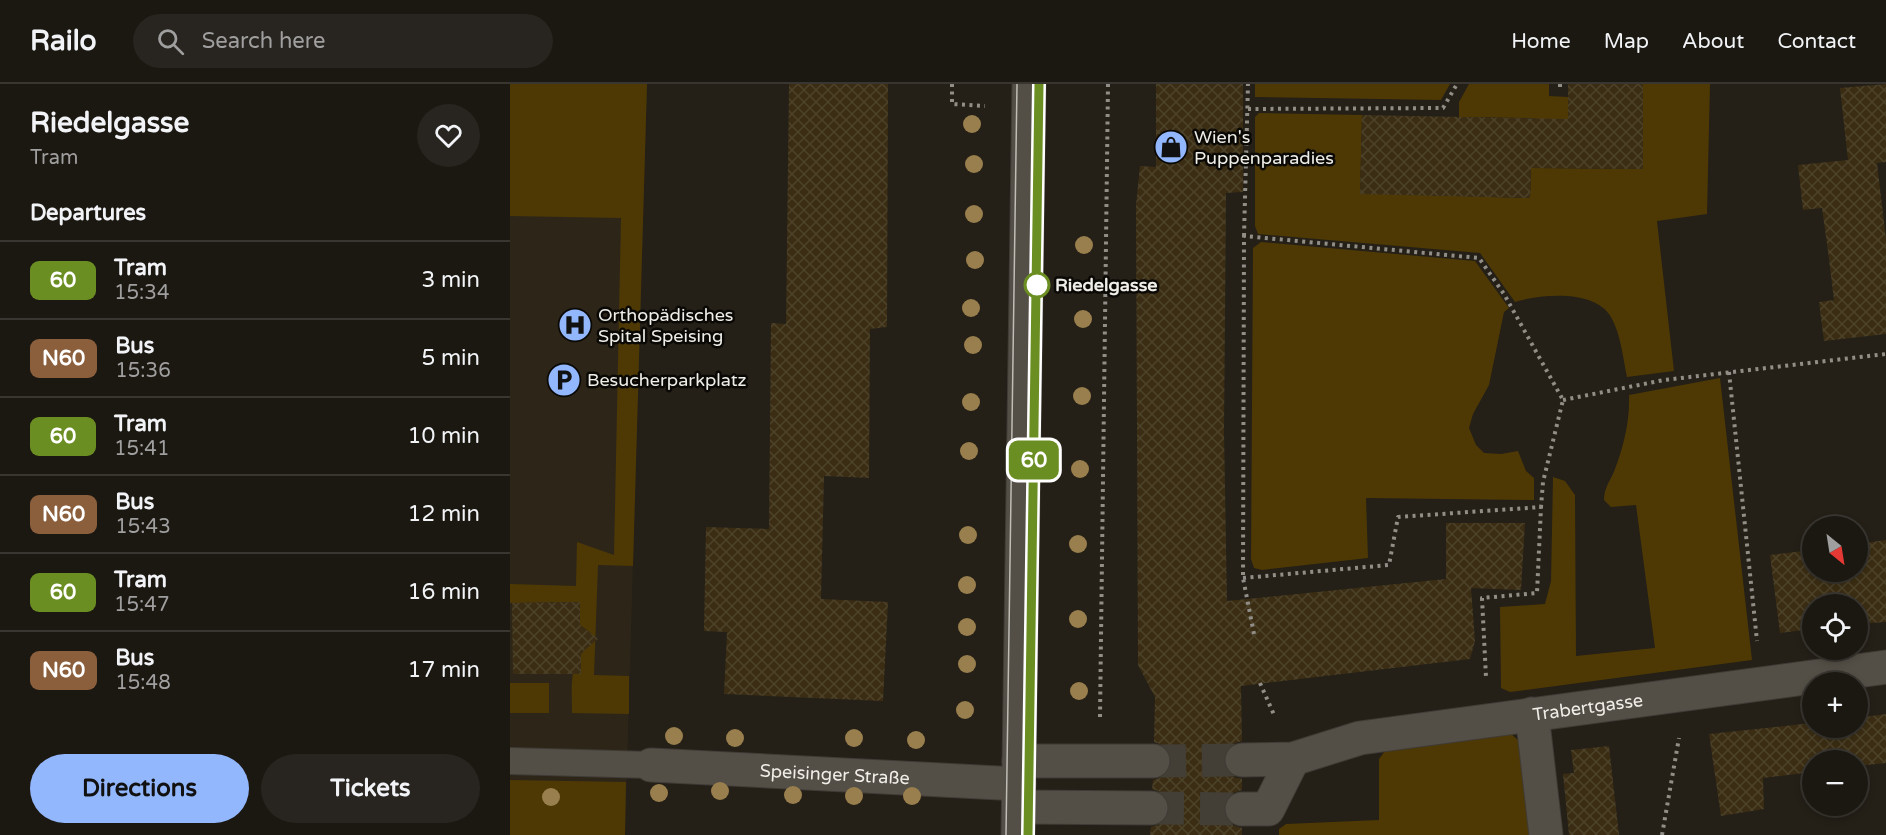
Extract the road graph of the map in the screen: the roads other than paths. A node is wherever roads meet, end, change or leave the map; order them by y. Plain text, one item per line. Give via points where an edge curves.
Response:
1 (1029, 84) edge
2 (1039, 84) edge
3 (1054, 84) edge
4 (1039, 142) junction
5 (1029, 179) junction
6 (1886, 667) edge
7 (1532, 714) junction
8 (1293, 759) junction
9 (1242, 760) tunnel mouth
10 (510, 761) edge
11 (1153, 761) tunnel mouth
12 (651, 765) joint
13 (1019, 797) edge
14 (1151, 808) tunnel mouth
15 (1242, 809) tunnel mouth
16 (1546, 835) edge

1 - 5 street
2 - 4 lane
3 - 4 street
4 - 5 street
5 - 13 street
6 - 7 street, Trabertgasse
7 - 8 street, Trabertgasse via 1360,738
7 - 16 street
8 - 9 street, Trabertgasse
8 - 15 street via 1268,809
10 - 12 lane
11 - 13 street via 1100,761
12 - 13 street, Speisinger Straße
13 - 14 street

